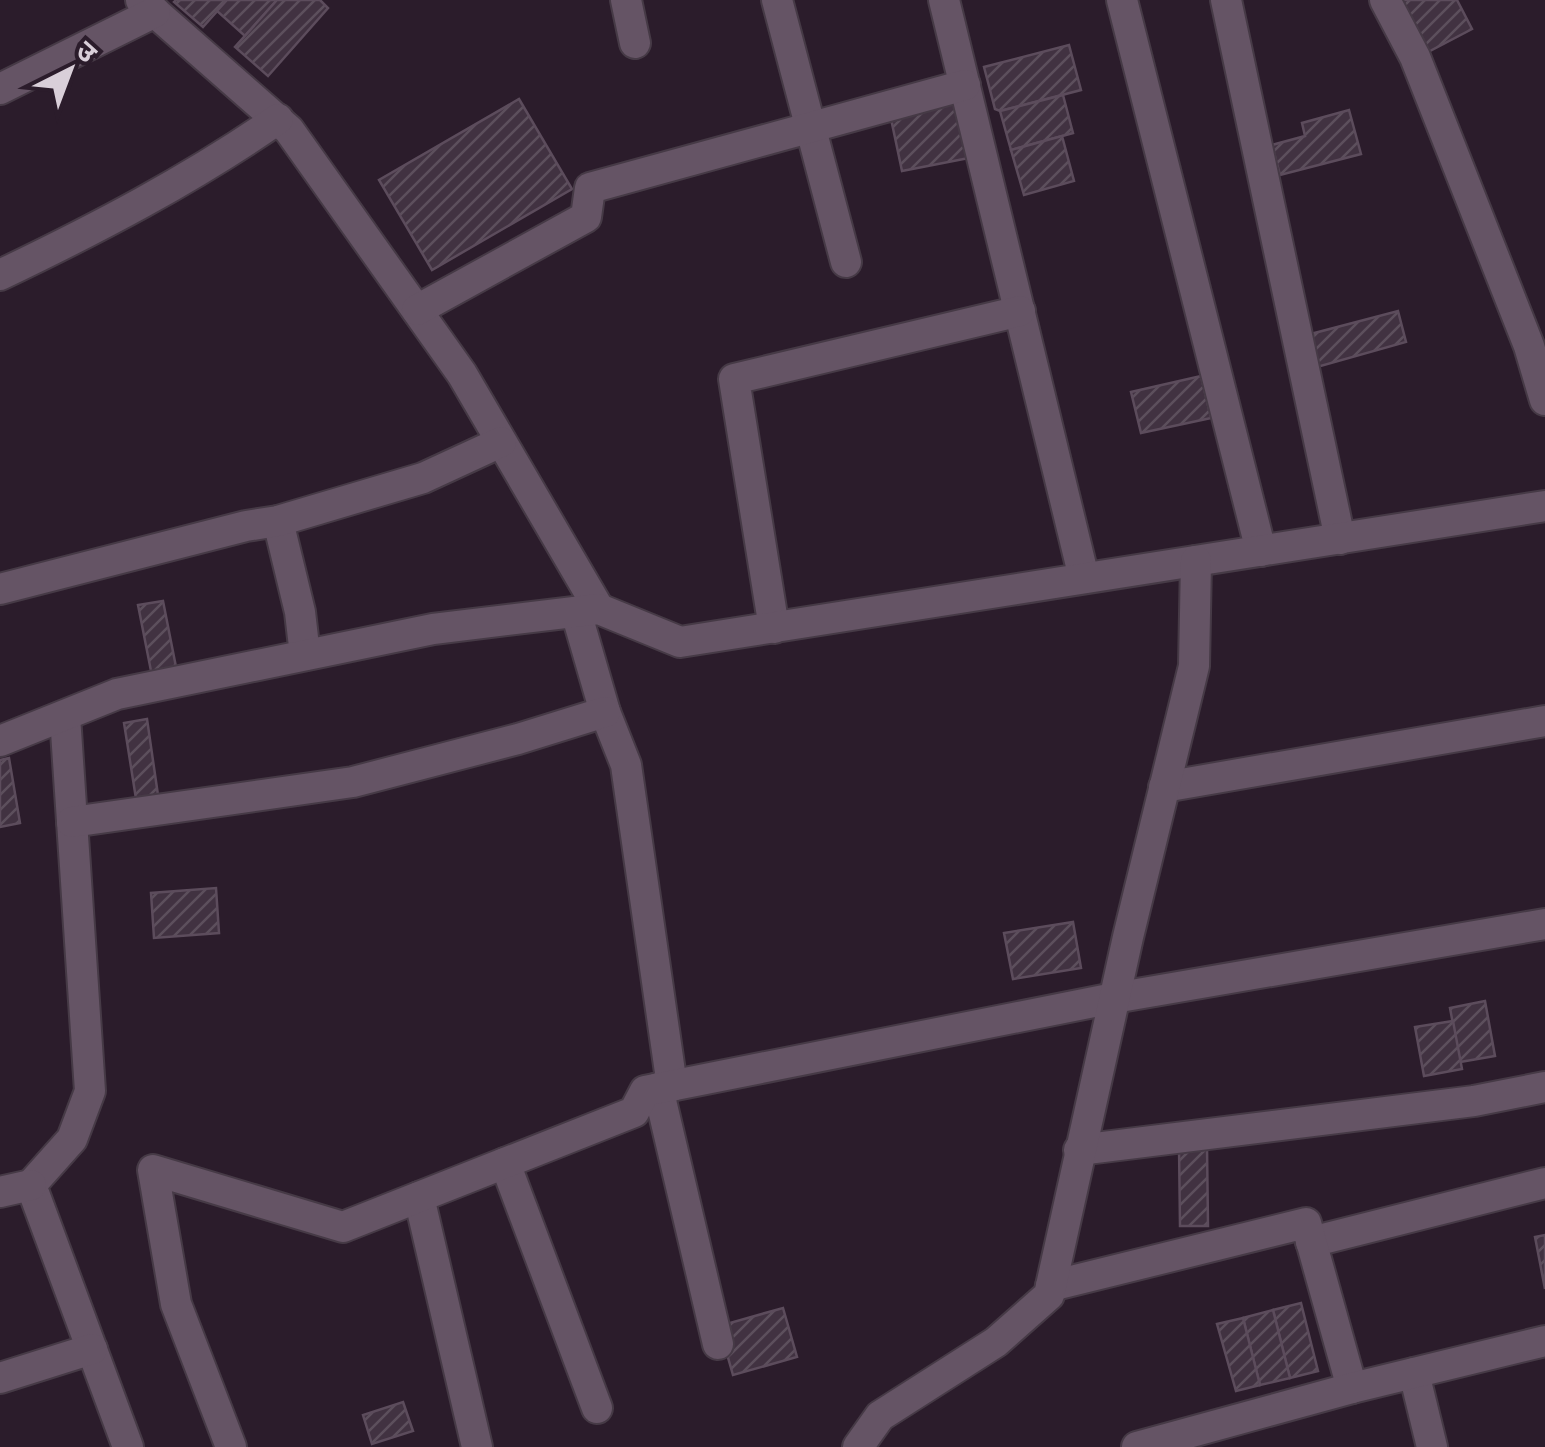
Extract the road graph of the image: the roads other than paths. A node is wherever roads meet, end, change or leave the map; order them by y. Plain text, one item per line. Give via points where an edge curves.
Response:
1 (626, 0) edge
2 (777, 0) edge
3 (944, 0) edge
4 (1122, 0) edge
5 (1226, 0) edge
6 (1385, 0) edge
7 (148, 6) edge
8 (635, 43) dead end
9 (965, 85) junction
10 (0, 89) edge
11 (278, 120) junction
12 (810, 128) junction
13 (846, 262) dead end
14 (0, 276) edge
15 (417, 310) junction
16 (1020, 311) junction
17 (1545, 400) edge
18 (501, 442) junction
19 (1545, 506) edge
20 (278, 521) junction
21 (1340, 538) junction
22 (1260, 551) junction
23 (1196, 561) junction
24 (1084, 578) junction
25 (0, 589) edge
26 (588, 610) junction
27 (774, 628) junction
28 (305, 655) junction
29 (604, 712) junction
30 (65, 716) junction
31 (1545, 721) edge
32 (0, 741) edge
33 (1164, 787) junction
34 (72, 822) junction
35 (1545, 924) edge
36 (1114, 998) junction
37 (665, 1087) junction
38 (1545, 1087) edge
39 (1079, 1150) junction
40 (505, 1163) junction
41 (1545, 1183) edge
42 (31, 1185) junction
43 (0, 1192) edge
44 (419, 1197) junction
45 (1312, 1242) junction
46 (1051, 1286) junction
47 (1545, 1341) edge
48 (718, 1344) dead end
49 (92, 1349) junction
50 (1414, 1373) junction
51 (0, 1378) edge
52 (1352, 1388) junction
53 (597, 1408) dead end
54 (128, 1447) edge
55 (230, 1447) edge
56 (476, 1447) edge
57 (858, 1447) edge
58 (1137, 1447) edge
59 (1432, 1447) edge

1 - 8 street
2 - 12 street
3 - 9 street
4 - 22 street
5 - 21 street
6 - 17 street via 1416,57
7 - 10 street
7 - 11 street
9 - 12 street
9 - 16 street
11 - 14 street via 166,190
11 - 15 street
12 - 13 street
12 - 15 street via 590,188 586,217
15 - 18 street
16 - 24 street
16 - 27 street via 734,379
18 - 20 street via 423,478
18 - 26 street
19 - 21 street
20 - 25 street
20 - 28 street
21 - 22 street
22 - 23 street
23 - 24 street
23 - 33 street via 1194,666
24 - 27 street
26 - 27 street via 680,642
26 - 28 street via 433,628
26 - 29 street
28 - 30 street via 116,694
29 - 34 street via 353,782
29 - 37 street via 626,765
30 - 32 street
30 - 34 street
31 - 33 street
33 - 36 street
34 - 42 street via 90,1091 72,1139
35 - 36 street
36 - 37 street
36 - 39 street
37 - 40 street via 645,1091 634,1112
37 - 48 street
38 - 39 street
39 - 46 street
40 - 44 street
40 - 53 street
41 - 45 street
42 - 43 street
42 - 49 street
44 - 55 street via 343,1227 153,1170 176,1304
44 - 56 street
45 - 46 street via 1306,1223
45 - 52 street
46 - 57 street via 996,1342 880,1416
47 - 50 street
49 - 51 street
49 - 54 street
50 - 52 street
50 - 59 street
52 - 58 street

